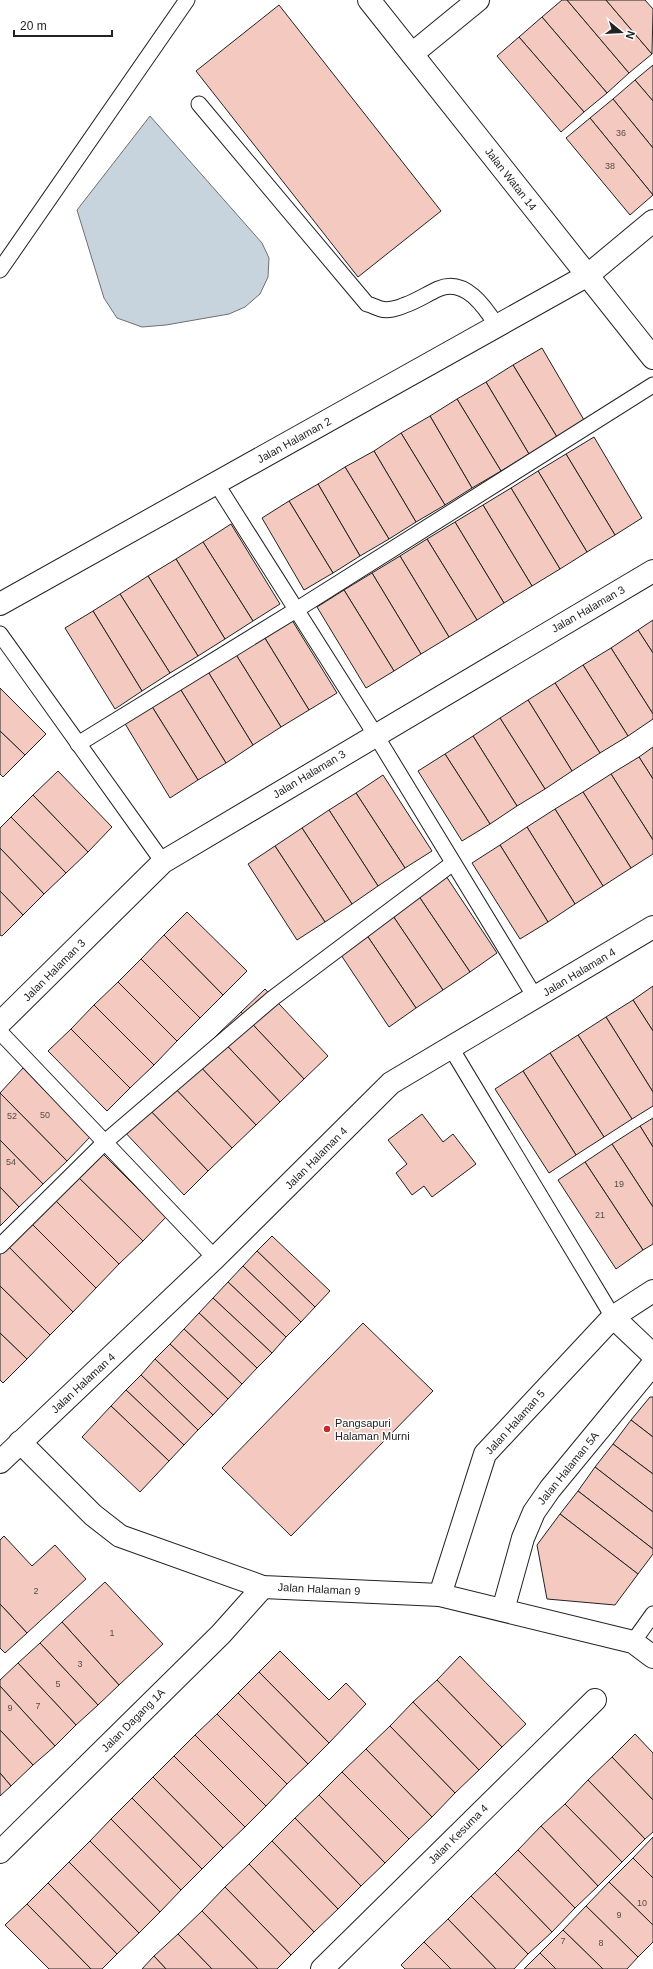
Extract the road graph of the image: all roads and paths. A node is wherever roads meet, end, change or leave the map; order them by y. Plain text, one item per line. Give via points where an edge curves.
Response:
1 (187, 0) edge
2 (369, 0) edge
3 (478, 0) edge
4 (412, 54) junction
5 (199, 104) dead end
6 (653, 221) edge
7 (0, 270) edge
8 (588, 275) junction
9 (497, 326) junction
10 (653, 358) edge
11 (653, 385) edge
12 (216, 483) junction
13 (653, 571) edge
14 (0, 604) edge
15 (296, 610) junction
16 (0, 634) edge
17 (375, 734) junction
18 (78, 744) junction
19 (163, 862) junction
20 (453, 863) junction
21 (653, 927) edge
22 (535, 998) junction
23 (0, 1023) edge
24 (0, 1032) edge
25 (450, 1048) junction
26 (105, 1142) junction
27 (0, 1246) edge
28 (215, 1258) junction
29 (653, 1291) edge
30 (613, 1317) junction
31 (653, 1355) edge
32 (653, 1364) edge
33 (20, 1442) junction
34 (0, 1462) edge
35 (264, 1587) junction
36 (440, 1595) junction
37 (503, 1610) junction
38 (653, 1614) edge
39 (633, 1642) junction
40 (653, 1657) edge
41 (595, 1700) dead end
42 (0, 1852) edge
43 (322, 1969) edge

1 - 7 lane
2 - 4 street, Jalan Watan 14
3 - 4 street
4 - 8 street, Jalan Watan 14
5 - 9 lane via 367,304 383,310 400,307 439,289 453,286 476,298
6 - 8 street, Jalan Halaman 2
8 - 9 street, Jalan Halaman 2
8 - 10 street, Jalan Watan 14
9 - 12 street, Jalan Halaman 2
11 - 15 lane
12 - 14 street, Jalan Halaman 2
12 - 15 lane
13 - 17 street, Jalan Halaman 3
15 - 17 lane
15 - 18 lane
16 - 18 lane
17 - 19 street, Jalan Halaman 3
17 - 20 lane
18 - 19 lane
19 - 23 street, Jalan Halaman 3
20 - 22 lane
20 - 26 lane via 273,998
21 - 22 street, Jalan Halaman 4
22 - 25 street, Jalan Halaman 4
24 - 26 lane
25 - 28 street, Jalan Halaman 4 via 391,1083
25 - 30 lane
26 - 27 lane
26 - 28 lane
28 - 33 street, Jalan Halaman 4
29 - 30 street, Jalan Halaman 5
30 - 31 street
30 - 36 street, Jalan Halaman 5 via 485,1454
32 - 37 street, Jalan Halaman 5A via 534,1512 523,1538
33 - 34 street, Jalan Halaman 4
33 - 35 street, Jalan Halaman 9 via 93,1515 120,1536
35 - 36 street, Jalan Halaman 9
35 - 42 street, Jalan Dagang 1A via 221,1634
36 - 37 street, Jalan Halaman 9
37 - 39 street, Jalan Halaman 9
38 - 39 lane
39 - 40 street, Jalan Halaman 9
41 - 43 street, Jalan Kesuma 4

